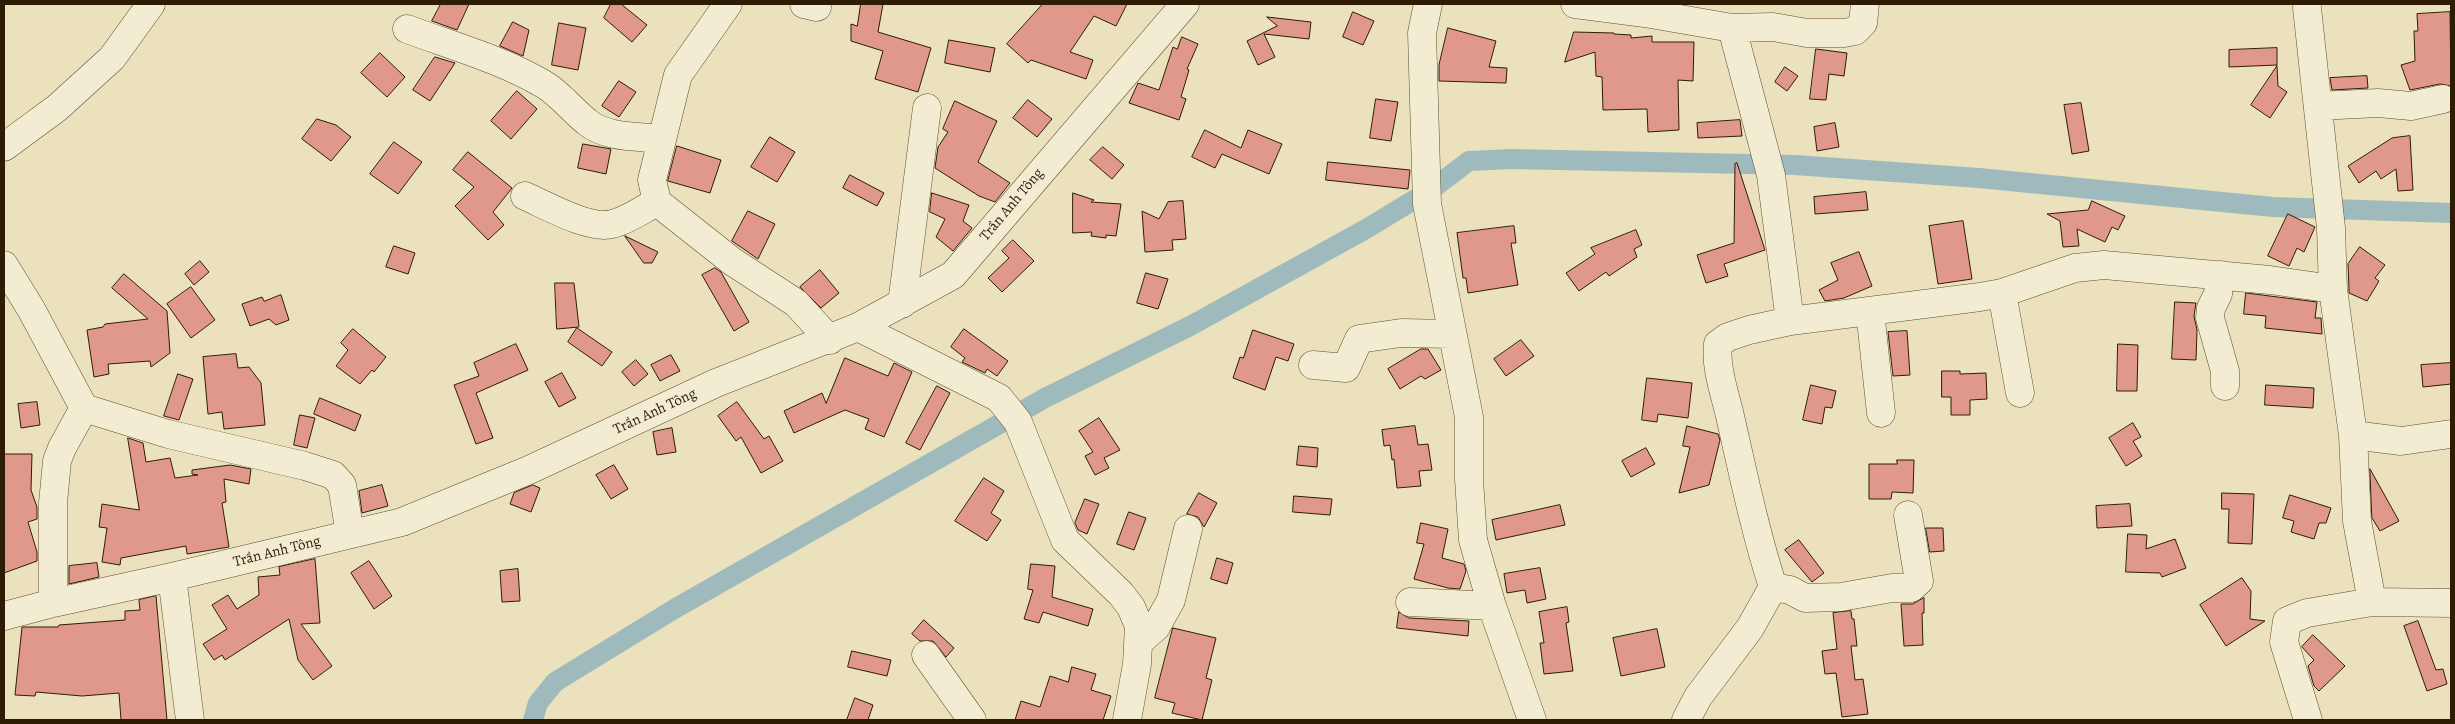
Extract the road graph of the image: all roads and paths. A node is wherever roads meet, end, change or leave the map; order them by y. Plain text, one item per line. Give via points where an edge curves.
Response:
1 (151, 4) edge
2 (728, 4) edge
3 (1185, 4) edge
4 (1428, 4) edge
5 (1575, 4) edge
6 (1865, 4) edge
7 (2307, 8) dead end
8 (1732, 28) junction
9 (407, 29) dead end
10 (2443, 99) dead end
11 (2318, 106) junction
12 (927, 108) dead end
13 (661, 139) junction
14 (4, 147) edge
15 (525, 196) dead end
16 (657, 202) junction
17 (4, 265) edge
18 (2220, 274) junction
19 (2333, 289) junction
20 (2002, 293) junction
21 (902, 304) junction
22 (1870, 311) junction
23 (1790, 321) junction
24 (858, 327) junction
25 (1452, 334) junction
26 (830, 340) junction
27 (1313, 365) dead end
28 (2225, 386) dead end
29 (2020, 393) dead end
30 (84, 408) junction
31 (1881, 413) dead end
32 (2451, 434) edge
33 (2353, 435) junction
34 (1908, 515) dead end
35 (1188, 529) dead end
36 (350, 534) junction
37 (172, 577) junction
38 (1773, 587) junction
39 (1410, 602) dead end
40 (2372, 602) junction
41 (53, 603) junction
42 (2451, 603) edge
43 (1492, 606) junction
44 (4, 616) edge
45 (1139, 642) junction
46 (926, 655) dead end
47 (190, 720) edge
48 (972, 720) edge
49 (1127, 720) edge
50 (1532, 720) edge
51 (1686, 720) edge
52 (2308, 720) edge

1 - 14 street via 112,58 57,108
2 - 13 street via 678,75
3 - 21 street, Trần Anh Tông via 953,275
4 - 25 street via 1422,33 1428,195
5 - 8 street
6 - 8 street via 1863,23 1850,32
7 - 11 street
8 - 23 street via 1768,163
9 - 13 street via 545,85 574,107 588,123 606,132
10 - 11 street via 2411,106
11 - 19 street via 2331,228
12 - 21 street
13 - 16 street via 652,180
15 - 16 street via 579,219 603,225 621,221
16 - 26 street via 733,262 796,302
17 - 30 street
18 - 19 street
18 - 20 street via 2104,265 2075,268
18 - 28 street via 2210,318 2225,371
19 - 33 street
20 - 22 street
20 - 29 street
21 - 24 street, Trần Anh Tông
22 - 23 street
22 - 31 street
23 - 38 street via 1728,337 1718,344 1717,352 1761,551
24 - 26 street, Trần Anh Tông
24 - 45 street via 999,398 1014,417 1065,540 1131,607 1139,626
25 - 27 street via 1401,333 1359,339 1346,368
25 - 43 street via 1469,417 1473,540
26 - 36 street, Trần Anh Tông via 716,383 529,470 402,522
30 - 36 street via 168,434 333,475 342,485
30 - 41 street via 57,461 53,503
32 - 33 street via 2401,442
33 - 40 street via 2357,521
34 - 38 street via 1919,581 1911,588 1805,598 1790,590
35 - 45 street via 1172,600 1156,627
36 - 37 street, Trần Anh Tông
37 - 41 street, Trần Anh Tông
37 - 47 street
38 - 51 street via 1750,628 1698,697
39 - 43 street
40 - 42 street
40 - 52 street via 2307,613 2288,620 2284,642
41 - 44 street, Trần Anh Tông
43 - 50 street
45 - 49 street
46 - 48 street

